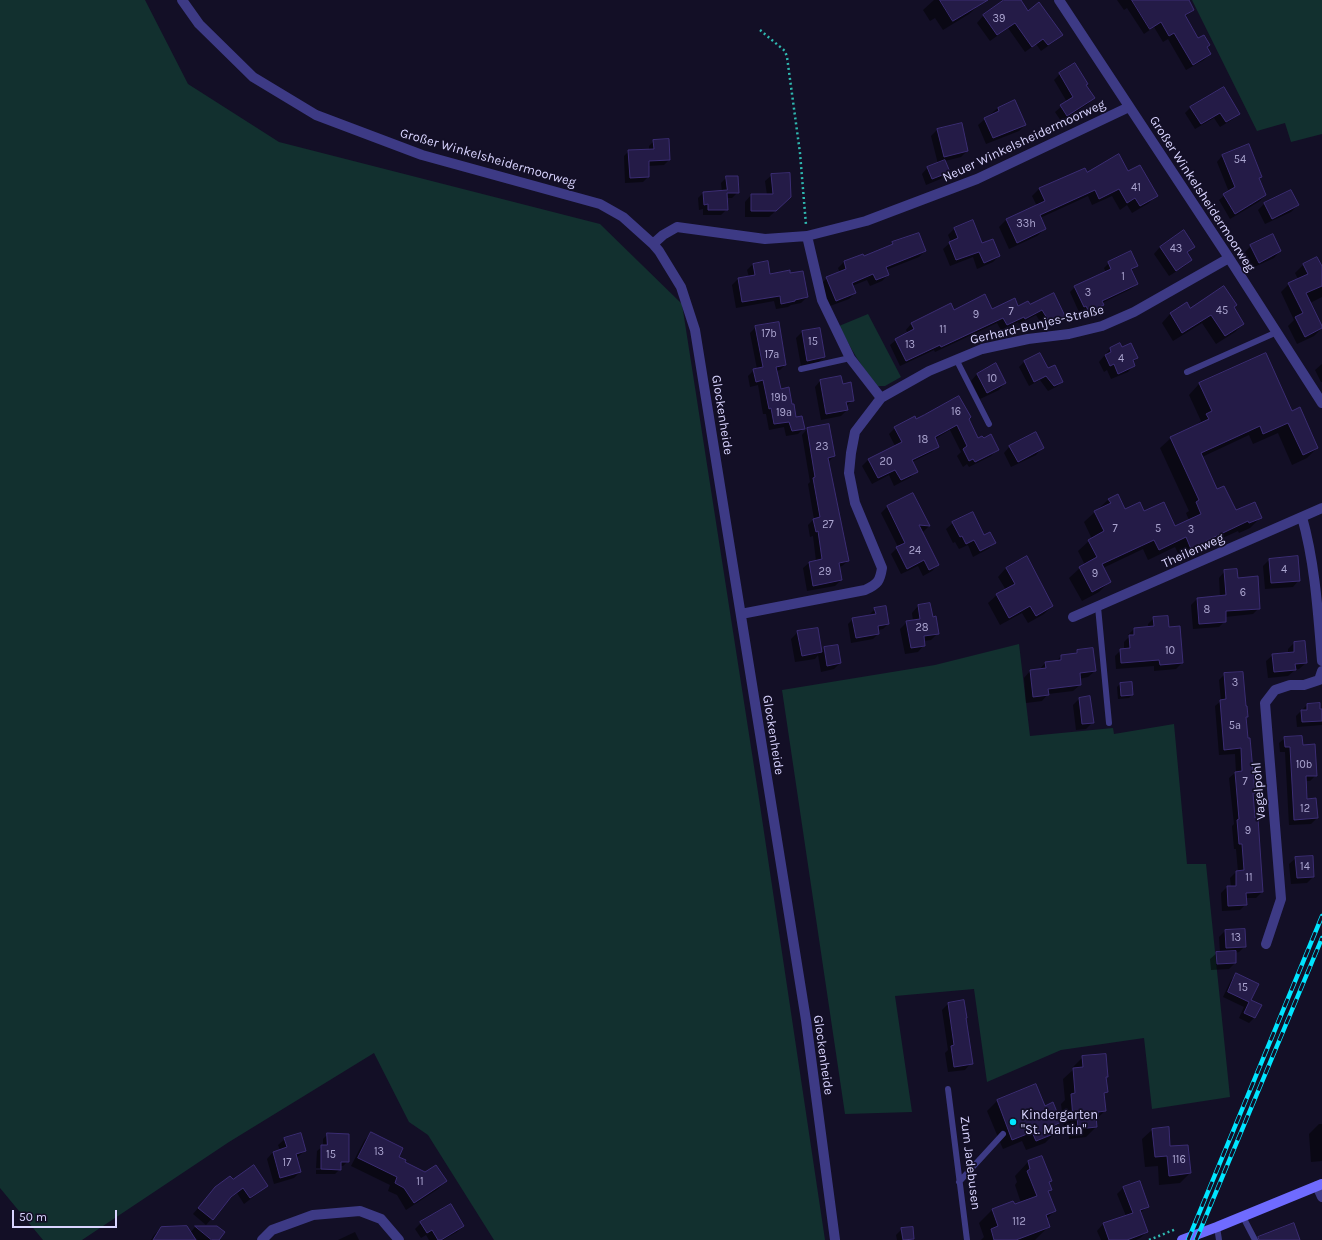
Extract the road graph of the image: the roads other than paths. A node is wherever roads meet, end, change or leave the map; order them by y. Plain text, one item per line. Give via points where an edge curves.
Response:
1 (182, 0) edge
2 (1059, 0) edge
3 (1129, 107) junction
4 (807, 236) junction
5 (653, 244) junction
6 (1229, 258) junction
7 (1277, 332) junction
8 (850, 358) junction
9 (956, 359) junction
10 (801, 369) dead end
11 (1187, 372) dead end
12 (880, 398) junction
13 (1322, 403) edge
14 (989, 424) dead end
15 (1322, 508) edge
16 (1302, 517) junction
17 (1098, 607) junction
18 (741, 614) junction
19 (1074, 617) dead end
20 (1320, 626) edge
21 (1322, 661) edge
22 (1322, 671) edge
23 (1110, 723) dead end
24 (1266, 944) dead end
25 (948, 1089) dead end
26 (1003, 1134) dead end
27 (960, 1182) junction
28 (1319, 1185) edge
29 (1322, 1197) edge
30 (1243, 1217) junction
31 (1217, 1227) junction
32 (262, 1240) edge
33 (399, 1240) edge
34 (835, 1240) edge
35 (967, 1240) edge
36 (1182, 1240) edge
37 (1219, 1240) edge
38 (1255, 1240) edge

1 - 5 street, Großer Winkelsheidermoorweg via 199,24 253,77 316,115 422,155 600,204 623,217
2 - 3 street, Großer Winkelsheidermoorweg
3 - 4 street, Neuer Winkelsheidermoorweg via 977,180 866,221
3 - 6 street, Großer Winkelsheidermoorweg
4 - 5 street, Neuer Winkelsheidermoorweg via 765,239 677,227
4 - 8 street via 822,300
5 - 18 street, Glockenheide via 682,287 695,330
6 - 7 street, Großer Winkelsheidermoorweg
6 - 9 street, Gerhard-Bunjes-Straße via 1134,312 1102,326 1069,334 1028,339
7 - 11 lane
7 - 13 street, Großer Winkelsheidermoorweg
8 - 10 lane
8 - 12 street
9 - 12 street, Gerhard-Bunjes-Straße
9 - 14 lane
12 - 18 street, Gerhard-Bunjes-Straße via 855,432 848,473 855,503 882,568 875,586
15 - 16 street, Theilenweg
16 - 17 street, Theilenweg
16 - 20 street
17 - 19 street, Theilenweg
17 - 23 lane
18 - 34 street, Glockenheide via 806,1020
20 - 21 street
22 - 24 street, Vagelpohl via 1319,680 1275,690 1265,703 1281,899
25 - 27 lane, Zum Jadebusen
26 - 27 lane
27 - 35 lane, Zum Jadebusen
28 - 29 street
28 - 30 street
30 - 31 street
30 - 38 lane
31 - 36 street
31 - 37 lane
32 - 33 street via 272,1230 313,1215 360,1211 381,1219

